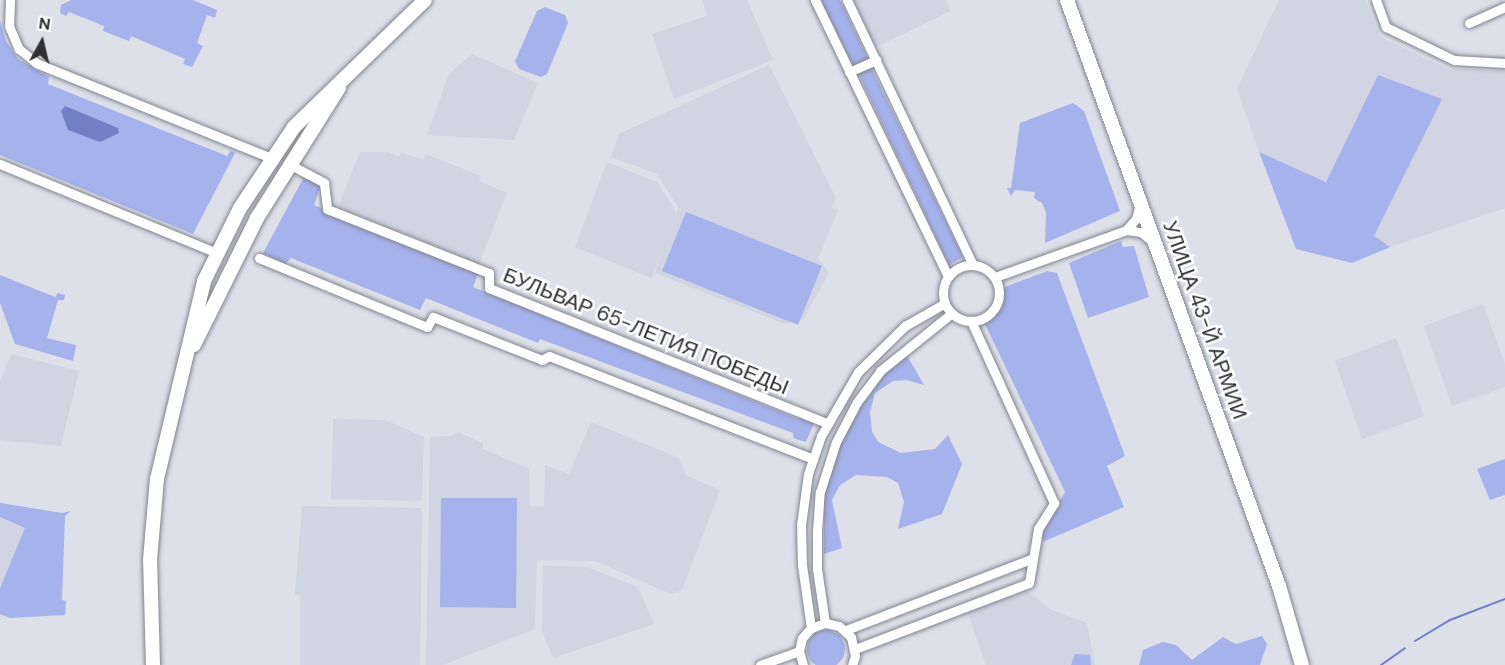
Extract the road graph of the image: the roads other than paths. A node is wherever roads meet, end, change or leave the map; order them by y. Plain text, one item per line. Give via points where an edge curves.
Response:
1 (10, 0) edge
2 (424, 0) edge
3 (815, 0) edge
4 (847, 0) edge
5 (1067, 0) edge
6 (1376, 0) edge
7 (1505, 8) edge
8 (1469, 23) dead end
9 (876, 60) junction
10 (358, 62) junction
11 (1505, 63) edge
12 (849, 72) junction
13 (294, 128) junction
14 (308, 136) junction
15 (271, 158) junction
16 (0, 164) edge
17 (289, 164) junction
18 (1140, 202) junction
19 (1126, 230) junction
20 (1155, 243) junction
21 (217, 253) junction
22 (259, 258) dead end
23 (973, 265) junction
24 (948, 276) junction
25 (995, 277) junction
26 (204, 281) junction
27 (220, 293) junction
28 (945, 303) junction
29 (952, 313) junction
30 (970, 321) junction
31 (183, 366) junction
32 (843, 394) junction
33 (857, 402) junction
34 (827, 423) junction
35 (813, 459) junction
36 (806, 490) junction
37 (820, 492) junction
38 (1031, 559) junction
39 (825, 623) junction
40 (812, 628) junction
41 (846, 630) junction
42 (855, 649) junction
43 (799, 651) junction
44 (1306, 663) edge
45 (153, 665) edge
46 (760, 665) edge
47 (803, 665) edge
48 (852, 665) edge

1 - 15 street via 9,26 19,49 36,63
2 - 10 main road
3 - 12 street
4 - 9 street
5 - 18 main road, УЛИЦА 43-Й АРМИИ
6 - 11 street via 1386,27 1454,60
7 - 8 street
9 - 12 street
9 - 23 street
10 - 13 main road
10 - 14 main road
12 - 24 street
13 - 14 main road via 303,128
13 - 15 main road
14 - 17 main road
15 - 21 main road
16 - 21 street
17 - 27 main road via 256,218
17 - 34 street, БУЛЬВАР 65-ЛЕТИЯ ПОБЕДЫ via 324,183 327,209 489,273 489,288
18 - 19 street via 1136,219
18 - 20 main road, УЛИЦА 43-Й АРМИИ
19 - 20 street via 1141,232
19 - 25 street
20 - 44 main road, УЛИЦА 43-Й АРМИИ
21 - 26 main road
22 - 35 street via 427,327 433,317 542,360 549,356
23 - 24 street via 958,268
23 - 25 street
24 - 28 street
25 - 30 street via 999,294 993,310
26 - 27 main road
26 - 31 main road
27 - 31 main road
28 - 29 street
28 - 32 street via 905,326 858,372
29 - 30 street
29 - 33 street via 896,355
30 - 38 street via 1054,503 1038,529
31 - 45 main road via 154,502 150,560
32 - 33 street
32 - 34 street
33 - 37 street via 836,442
34 - 35 street
35 - 36 street
36 - 37 street
36 - 40 street via 801,525 802,565
37 - 39 street via 817,569
38 - 41 street
38 - 42 street via 1029,583
39 - 40 street
39 - 41 street
40 - 43 street via 802,638
41 - 42 street
42 - 48 street
43 - 46 street
43 - 47 street

